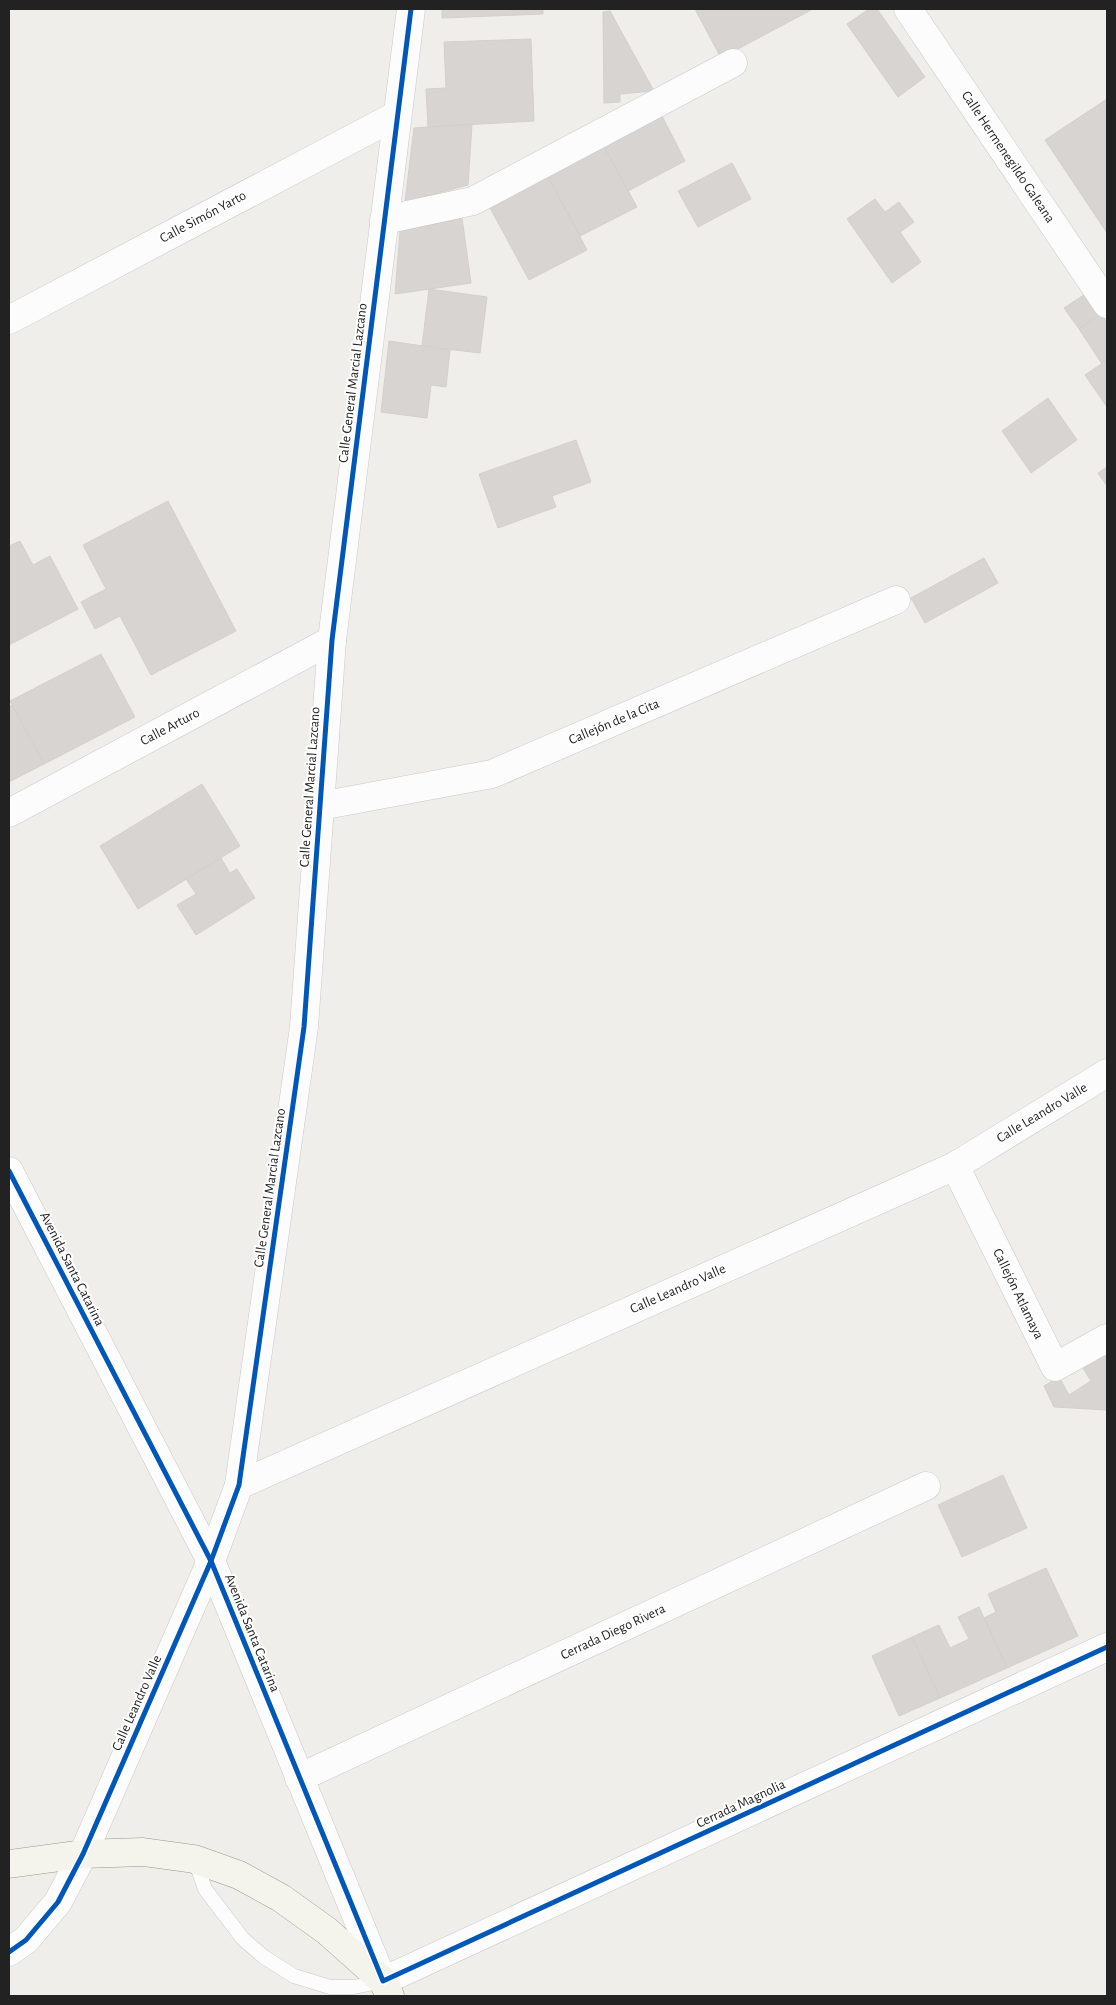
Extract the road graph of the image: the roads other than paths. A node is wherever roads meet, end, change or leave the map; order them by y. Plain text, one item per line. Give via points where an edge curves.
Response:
1 (411, 9) edge
2 (908, 9) edge
3 (733, 63) dead end
4 (397, 115) junction
5 (384, 220) junction
6 (1107, 304) edge
7 (9, 320) edge
8 (896, 600) dead end
9 (332, 640) junction
10 (320, 806) junction
11 (9, 813) edge
12 (1107, 1073) edge
13 (954, 1166) junction
14 (9, 1171) edge
15 (1107, 1338) edge
16 (239, 1485) junction
17 (926, 1486) dead end
18 (211, 1561) junction
19 (1107, 1647) edge
20 (299, 1778) junction
21 (83, 1854) junction
22 (194, 1859) junction
23 (9, 1864) edge
24 (9, 1952) edge
25 (386, 1989) edge

1 - 4 street, Calle General Marcial Lazcano
2 - 6 street, Calle Hermenegildo Galeana
3 - 5 street via 473,201
4 - 5 street, Calle General Marcial Lazcano
4 - 7 street, Calle Simón Yarto
5 - 9 street, Calle General Marcial Lazcano
8 - 10 street, Callejón de la Cita via 492,774
9 - 10 street, Calle General Marcial Lazcano
9 - 11 street, Calle Arturo
10 - 16 street, Calle General Marcial Lazcano via 304,1027
12 - 13 street, Calle Leandro Valle
13 - 15 street, Callejón Atlamaya via 1054,1367
13 - 16 street, Calle Leandro Valle
14 - 18 street, Avenida Santa Catarina
16 - 18 street, Calle General Marcial Lazcano
17 - 20 street, Cerrada Diego Rivera
18 - 20 street, Avenida Santa Catarina
18 - 21 street, Calle Leandro Valle
19 - 25 street, Cerrada Magnolia
20 - 25 street, Avenida Santa Catarina
21 - 22 main road via 143,1852
21 - 23 main road
21 - 24 street, Calle Leandro Valle via 58,1902 26,1940
22 - 25 main road via 239,1875 281,1898 327,1931
22 - 25 lane via 209,1895 243,1939 264,1957 294,1976 330,1987

